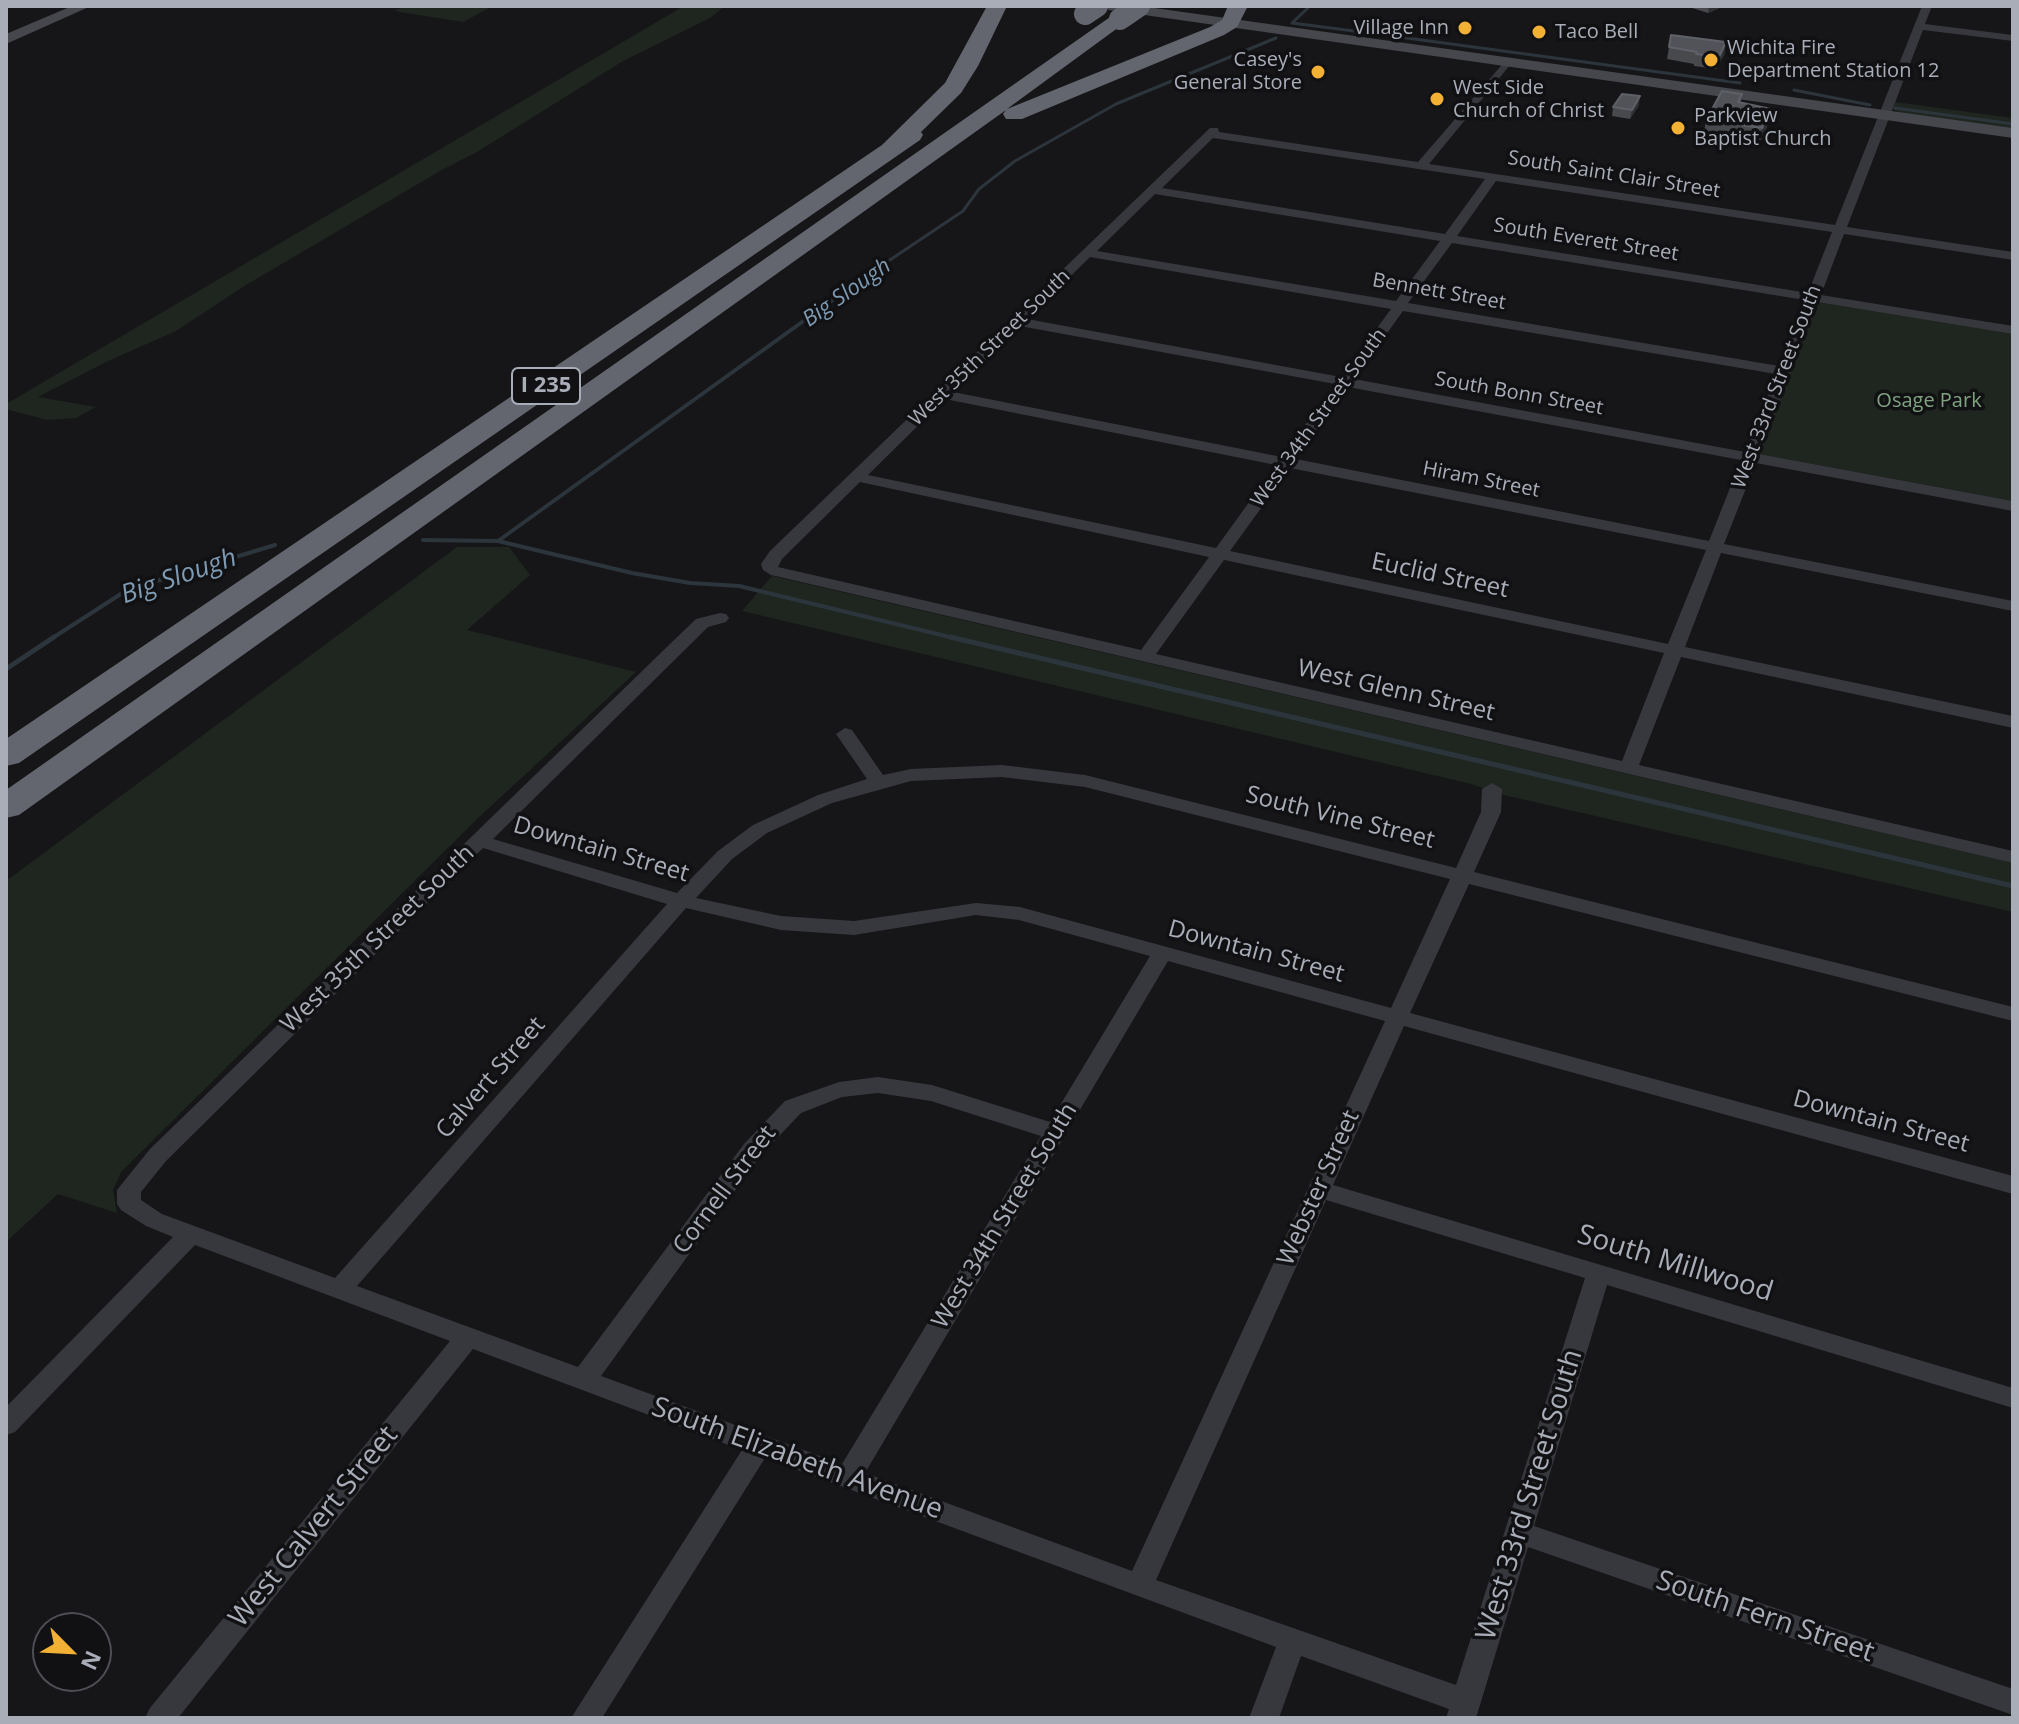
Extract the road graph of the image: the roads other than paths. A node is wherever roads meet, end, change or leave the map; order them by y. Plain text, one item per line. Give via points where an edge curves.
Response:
1 (68, 6) edge
2 (84, 6) edge
3 (997, 6) edge
4 (1139, 6) edge
5 (1927, 6) edge
6 (1097, 10) edge
7 (1231, 18) edge
8 (1918, 26) junction
9 (6, 32) edge
10 (2013, 38) edge
11 (6, 39) edge
12 (1506, 63) junction
13 (1883, 115) junction
14 (1212, 132) joint
15 (2013, 133) edge
16 (899, 160) junction
17 (1421, 166) junction
18 (1493, 177) junction
19 (1153, 190) junction
20 (1839, 230) junction
21 (1449, 238) junction
22 (1087, 253) junction
23 (2013, 256) edge
24 (1813, 297) junction
25 (1400, 306) junction
26 (1017, 321) junction
27 (2013, 330) edge
28 (1783, 371) junction
29 (1345, 382) junction
30 (942, 394) junction
31 (1750, 457) junction
32 (1287, 462) junction
33 (857, 477) junction
34 (2013, 506) edge
35 (1714, 547) junction
36 (1220, 553) junction
37 (769, 567) joint
38 (2013, 606) edge
39 (720, 618) dead end
40 (1674, 650) junction
41 (1145, 657) junction
42 (2013, 722) edge
43 (845, 734) dead end
44 (6, 755) edge
45 (1628, 769) junction
46 (878, 782) junction
47 (1492, 789) dead end
48 (6, 807) edge
49 (479, 841) junction
50 (2013, 857) edge
51 (1461, 876) junction
52 (681, 901) junction
53 (1162, 954) junction
54 (2013, 1014) edge
55 (1396, 1018) junction
56 (1055, 1132) junction
57 (2013, 1185) edge
58 (1319, 1189) junction
59 (132, 1208) joint
60 (191, 1234) junction
61 (1599, 1272) junction
62 (340, 1289) junction
63 (468, 1337) junction
64 (583, 1380) junction
65 (2013, 1398) edge
66 (6, 1424) edge
67 (759, 1445) junction
68 (848, 1478) junction
69 (1517, 1532) junction
70 (1139, 1586) junction
71 (1293, 1640) junction
72 (2013, 1702) edge
73 (1463, 1710) edge
74 (160, 1718) edge
75 (586, 1718) edge
76 (1264, 1718) edge

1 - 9 main road
2 - 11 main road
3 - 16 highway via 968,66
4 - 6 highway, I 235, bridge
5 - 8 street, West 33rd Street South
6 - 7 main road
6 - 7 main road
6 - 16 highway, I 235
7 - 12 main road
7 - 16 highway
8 - 10 street
8 - 13 street, West 33rd Street South
12 - 13 main road
12 - 17 street
13 - 15 main road
13 - 20 street, West 33rd Street South
14 - 17 street, South Saint Clair Street
14 - 19 street, West 35th Street South
16 - 44 highway, I 235
16 - 48 highway, I 235
17 - 18 street, South Saint Clair Street
18 - 20 street, South Saint Clair Street
18 - 21 street, West 34th Street South
19 - 21 street, South Everett Street
19 - 22 street, West 35th Street South
20 - 23 street, South Saint Clair Street
20 - 24 street, West 33rd Street South
21 - 24 street, South Everett Street
21 - 25 street, West 34th Street South
22 - 25 street, Bennett Street
22 - 26 street, West 35th Street South
24 - 27 street, South Everett Street
24 - 28 street, West 33rd Street South
25 - 28 street, Bennett Street
25 - 29 street, West 34th Street South
26 - 29 street, South Bonn Street
26 - 30 street, West 35th Street South
28 - 31 street, West 33rd Street South
29 - 31 street, South Bonn Street
29 - 32 street, West 34th Street South
30 - 32 street, Hiram Street
30 - 33 street, West 35th Street South
31 - 34 street, South Bonn Street
31 - 35 street, West 33rd Street South
32 - 35 street, Hiram Street
32 - 36 street, West 34th Street South
33 - 36 street, Euclid Street
33 - 37 street, West 35th Street South via 770,560
35 - 38 street, Hiram Street
35 - 40 street, West 33rd Street South
36 - 40 street, Euclid Street
36 - 41 street, West 34th Street South
37 - 41 street, West Glenn Street
39 - 49 street, West 35th Street South via 694,630
40 - 42 street, Euclid Street
40 - 45 street, West 33rd Street South
41 - 45 street, West Glenn Street
43 - 46 street
45 - 50 street, West Glenn Street
46 - 51 street, South Vine Street via 967,771 1085,781
46 - 52 street, South Vine Street via 826,798 760,829 725,855
47 - 51 street, Webster Street via 1491,812
49 - 52 street, Downtain Street
49 - 59 street, West 35th Street South via 158,1155 127,1194
51 - 54 street, South Vine Street
51 - 55 street, Webster Street
52 - 53 street, Downtain Street via 758,920 839,927 989,909
52 - 62 street, Calvert Street
53 - 55 street, Downtain Street
53 - 56 street, West 34th Street South
55 - 57 street, Downtain Street
55 - 58 street, Webster Street
56 - 64 street, Cornell Street via 893,1086 857,1085 793,1107 748,1154
56 - 68 street, West 34th Street South
58 - 61 street, South Millwood
58 - 70 street, Webster Street
59 - 60 street, South Elizabeth Avenue
60 - 62 street, South Elizabeth Avenue
60 - 66 street
61 - 65 street, South Millwood
61 - 69 street, West 33rd Street South
62 - 63 street, South Elizabeth Avenue
63 - 64 street, South Elizabeth Avenue
63 - 74 street, West Calvert Street
64 - 67 street, South Elizabeth Avenue
67 - 68 street, South Elizabeth Avenue
67 - 75 street
68 - 70 street, South Elizabeth Avenue
69 - 72 street, South Fern Street
69 - 73 street, West 33rd Street South
70 - 71 street, South Elizabeth Avenue
71 - 73 street, South Elizabeth Avenue
71 - 76 street

